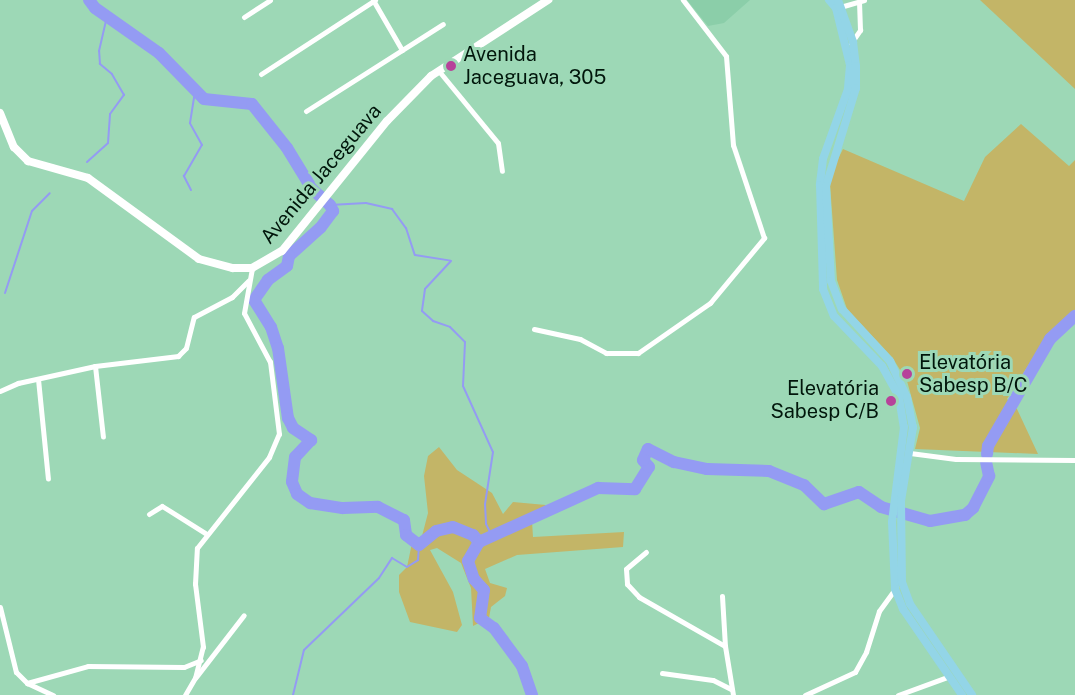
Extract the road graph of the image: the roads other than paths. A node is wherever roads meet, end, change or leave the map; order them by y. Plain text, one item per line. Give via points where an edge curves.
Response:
1 (270, 0) edge
2 (374, 0) edge
3 (548, 0) edge
4 (682, 0) edge
5 (829, 0) edge
6 (861, 2) edge
7 (839, 5) edge
8 (244, 17) dead end
9 (443, 24) dead end
10 (850, 43) junction
11 (402, 50) junction
12 (438, 70) junction
13 (261, 74) dead end
14 (306, 111) dead end
15 (0, 113) edge
16 (502, 171) dead end
17 (252, 268) junction
18 (249, 280) junction
19 (534, 330) dead end
20 (96, 366) junction
21 (38, 379) junction
22 (0, 391) edge
23 (904, 427) junction
24 (103, 437) dead end
25 (910, 453) junction
26 (1075, 460) edge
27 (48, 478) dead end
28 (895, 490) junction
29 (898, 501) junction
30 (150, 514) dead end
31 (205, 532) junction
32 (646, 552) dead end
33 (899, 585) junction
34 (722, 596) dead end
35 (0, 607) edge
36 (244, 615) dead end
37 (725, 646) junction
38 (201, 660) junction
39 (662, 673) dead end
40 (952, 674) junction
41 (195, 678) junction
42 (27, 683) junction
43 (732, 692) edge
44 (52, 695) edge
45 (185, 695) edge
46 (805, 695) edge
47 (898, 695) edge
48 (962, 695) edge
49 (972, 695) edge

1 - 8 street
2 - 11 street
2 - 13 street
3 - 12 main road, Avenida Jaceguava
4 - 19 street via 726,56 733,145 764,238 710,303 638,353 606,353 580,339
5 - 7 main road
6 - 7 street
6 - 10 street via 860,30
7 - 10 main road
9 - 11 street
10 - 23 main road via 848,89 824,159 820,184 821,275 834,316 892,383 899,397
10 - 25 main road via 856,88 826,186 830,273 842,309 890,361 900,379 913,427
11 - 14 street
12 - 16 street via 498,143
12 - 17 main road, Avenida Jaceguava via 387,121 282,251
15 - 17 main road, Avenida Jaceguava via 14,147 28,161 88,178 198,259
17 - 18 street
18 - 20 street via 232,297 194,316 186,348 178,356
18 - 31 street via 244,313 270,362 279,434 269,458
20 - 21 street
20 - 24 street
21 - 22 street
21 - 27 street
23 - 25 main road
23 - 28 main road
25 - 26 street via 956,459
25 - 28 main road via 904,457
25 - 29 main road
28 - 29 main road
29 - 33 main road
30 - 31 street via 162,506
31 - 38 street via 195,559
32 - 37 street via 627,569 631,589
33 - 40 main road
33 - 46 street via 879,611 855,672
34 - 37 street
35 - 42 street via 11,660
36 - 41 street
37 - 43 street
38 - 41 street
38 - 42 street via 184,667 88,666
39 - 43 street via 713,680
40 - 47 street
40 - 48 main road
40 - 49 main road
41 - 45 street
42 - 44 street

